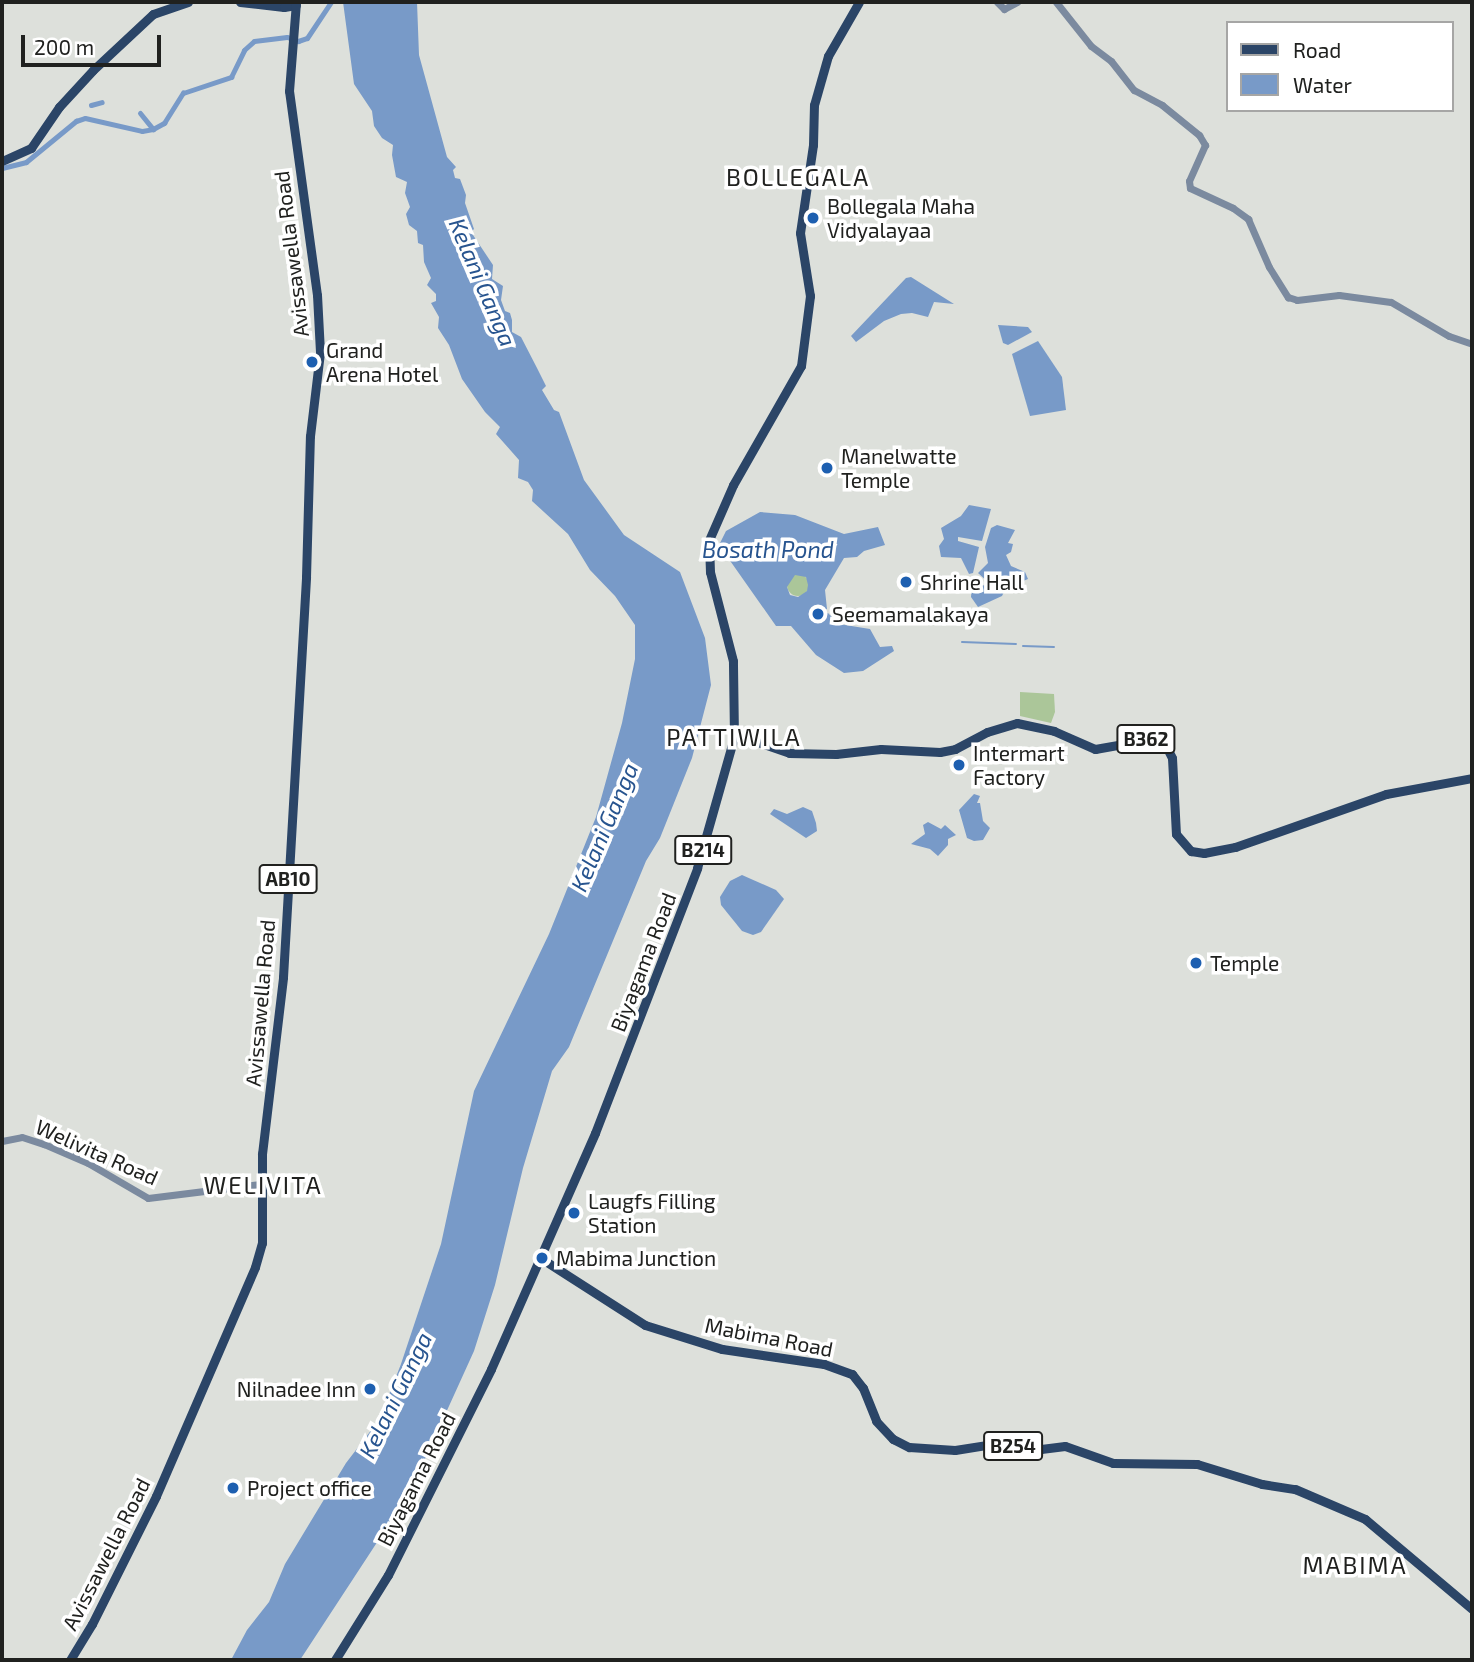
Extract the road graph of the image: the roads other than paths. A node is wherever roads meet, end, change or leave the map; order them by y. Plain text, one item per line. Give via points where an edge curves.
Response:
1 (188, 2) edge
2 (240, 2) edge
3 (859, 2) edge
4 (997, 2) edge
5 (1017, 2) edge
6 (1056, 2) edge
7 (296, 4) edge
8 (2, 162) edge
9 (1472, 344) edge
10 (734, 737) junction
11 (1472, 778) edge
12 (2, 1141) edge
13 (261, 1184) junction
14 (538, 1257) junction
15 (1472, 1609) edge
16 (70, 1660) edge
17 (335, 1660) edge

1 - 8 main road via 153,14 93,69 31,148
2 - 7 main road
3 - 10 main road, Biyagama Road / B214 via 827,58 814,105 800,233 810,296 801,366 733,485 709,540 709,572 733,661
4 - 5 street via 1004,9
6 - 9 street via 1091,47 1111,61 1134,90 1199,135 1205,145 1190,188 1248,219 1288,297 1339,295 1391,302
7 - 13 main road, Avissawella Road / AB10 via 290,111 317,295 320,352 310,436 283,977
10 - 11 main road, B362 via 789,753 811,754 881,749 940,752 1017,723 1054,731 1096,749 1152,739 1166,746 1172,758 1176,834 1188,848 1204,853 1235,847 1386,794
10 - 14 main road, Biyagama Road / B214 via 697,868 659,973 595,1133
12 - 13 street, Welivita Road via 22,1138 44,1144 148,1198
13 - 16 main road, Avissawella Road / AB10 via 262,1243 255,1267 156,1496
14 - 15 main road, Mabima Road / B254 via 645,1325 722,1349 846,1371 860,1382 876,1421 893,1439 909,1447 1065,1446 1112,1463 1197,1464 1295,1489 1365,1519
14 - 17 main road, Biyagama Road / B214 via 491,1369 388,1575

